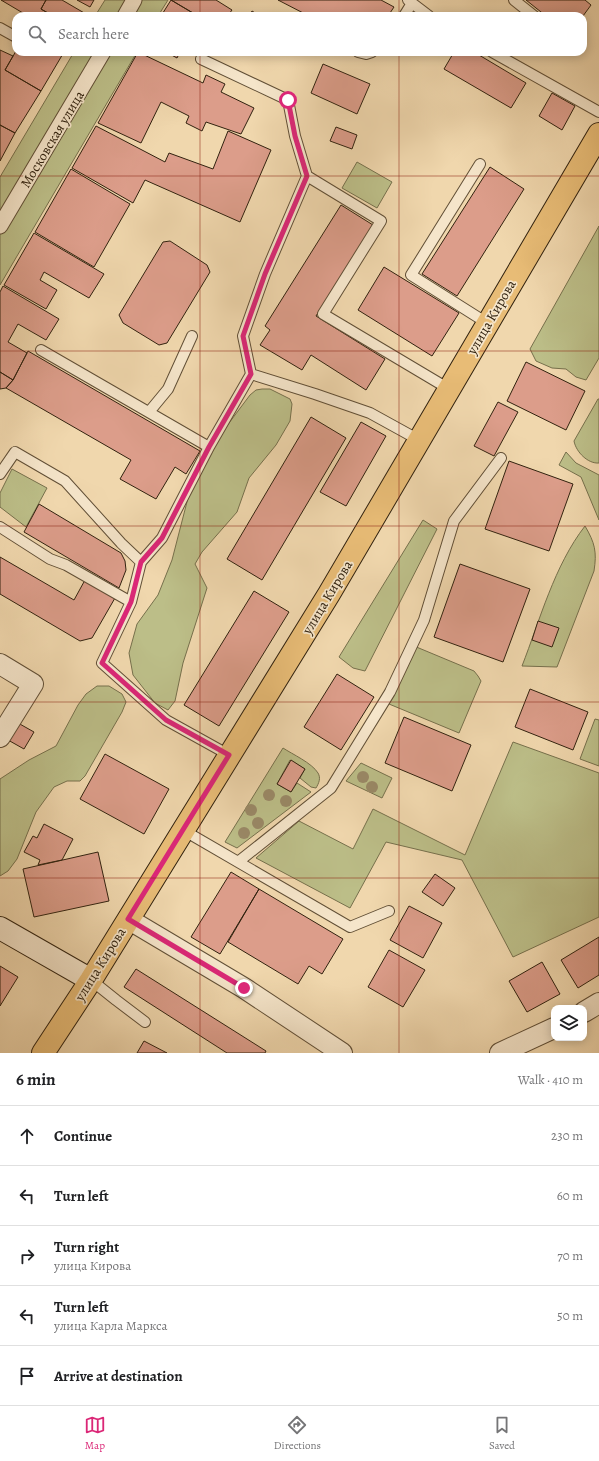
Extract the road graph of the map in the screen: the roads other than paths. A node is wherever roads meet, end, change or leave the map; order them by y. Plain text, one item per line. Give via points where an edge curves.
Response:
1 (134, 0) edge
2 (514, 0) edge
3 (410, 1) edge
4 (127, 12) edge
5 (406, 12) edge
6 (424, 12) edge
7 (529, 12) edge
8 (0, 28) edge
9 (12, 35) edge
10 (101, 56) edge
11 (499, 56) edge
12 (201, 59) dead end
13 (599, 112) edge
14 (599, 134) edge
15 (480, 164) dead end
16 (307, 176) junction
17 (0, 226) edge
18 (487, 323) junction
19 (192, 336) dead end
20 (41, 350) dead end
21 (251, 374) junction
22 (449, 389) junction
23 (149, 412) junction
24 (419, 440) junction
25 (209, 447) junction
26 (501, 458) dead end
27 (0, 474) edge
28 (0, 527) edge
29 (141, 562) junction
30 (131, 602) junction
31 (0, 664) edge
32 (0, 737) edge
33 (229, 755) junction
34 (183, 830) junction
35 (238, 862) junction
36 (390, 911) dead end
37 (128, 919) junction
38 (0, 928) edge
39 (91, 980) junction
40 (599, 1003) edge
41 (587, 1010) edge
42 (145, 1022) dead end
43 (551, 1029) edge
44 (42, 1053) edge
45 (342, 1053) edge
46 (500, 1053) edge

1 - 4 street
2 - 7 lane
3 - 5 lane
3 - 6 lane
8 - 9 lane
10 - 17 street, Московская улица
11 - 13 lane
12 - 16 lane via 288,100
14 - 18 main road, улица Кирова
15 - 18 lane via 411,275
16 - 21 lane via 265,274 243,336
16 - 22 lane via 381,220 323,314
18 - 22 main road, улица Кирова
19 - 23 lane via 168,389
20 - 23 lane
21 - 24 lane via 370,413
21 - 25 lane
22 - 24 main road, улица Кирова
23 - 25 lane
24 - 33 main road, улица Кирова via 329,594
25 - 29 lane via 162,538
26 - 35 lane via 454,521 424,620 390,692 331,788
27 - 29 lane via 14,452 65,481
28 - 30 lane via 50,559 66,565
29 - 30 lane
30 - 33 lane via 102,663 166,720
31 - 32 street via 33,684
33 - 34 main road, улица Кирова
34 - 35 lane
34 - 37 main road, улица Кирова
35 - 36 lane via 350,927
37 - 39 main road, улица Кирова
37 - 45 street via 244,988
38 - 39 main road
39 - 42 lane
39 - 44 main road, улица Кирова
40 - 41 street
43 - 46 street

